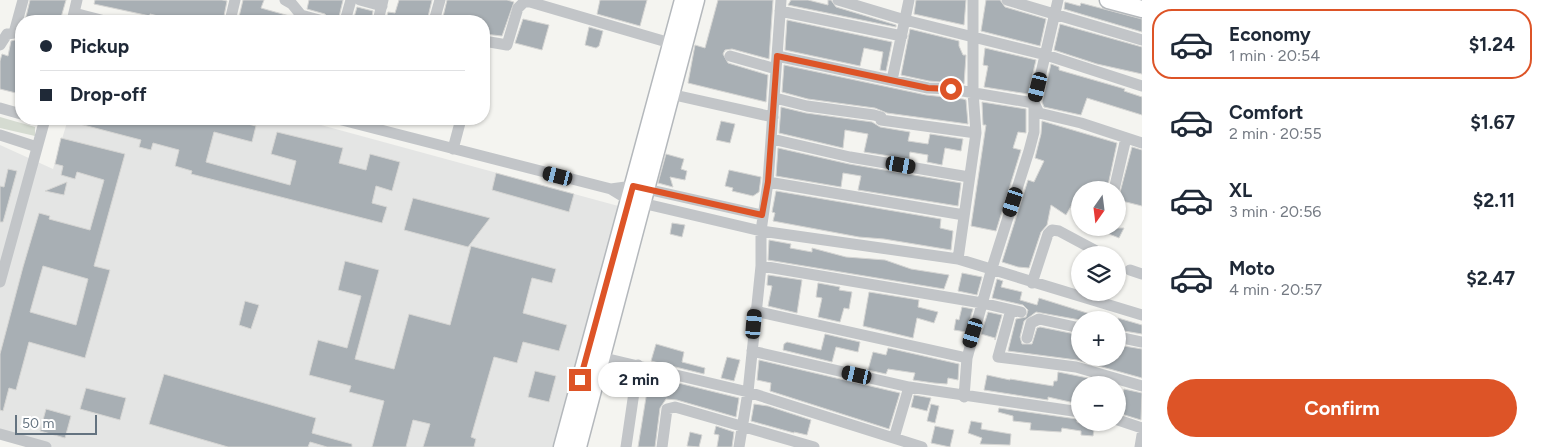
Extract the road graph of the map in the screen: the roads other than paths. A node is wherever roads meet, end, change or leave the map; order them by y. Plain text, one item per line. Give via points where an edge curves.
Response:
1 (23, 0) edge
2 (77, 0) edge
3 (235, 0) edge
4 (285, 0) edge
5 (351, 0) edge
6 (360, 0) edge
7 (440, 0) edge
8 (683, 0) edge
9 (696, 0) edge
10 (838, 0) edge
11 (909, 0) edge
12 (973, 0) edge
13 (1007, 0) edge
14 (1058, 0) edge
15 (1108, 0) edge
16 (524, 1) edge
17 (382, 3) edge
18 (780, 6) edge
19 (1142, 10) edge
20 (1054, 14) junction
21 (19, 15) edge
22 (73, 15) edge
23 (231, 15) edge
24 (301, 15) edge
25 (347, 15) edge
26 (436, 15) edge
27 (905, 20) junction
28 (15, 29) edge
29 (902, 36) junction
30 (973, 37) junction
31 (1142, 40) edge
32 (490, 42) edge
33 (0, 45) edge
34 (677, 45) junction
35 (1046, 55) junction
36 (730, 56) dead end
37 (777, 56) junction
38 (776, 69) junction
39 (892, 80) junction
40 (1142, 86) edge
41 (973, 92) junction
42 (670, 94) junction
43 (775, 98) junction
44 (1034, 103) junction
45 (0, 108) edge
46 (15, 112) edge
47 (773, 118) junction
48 (42, 125) edge
49 (369, 125) edge
50 (459, 125) edge
51 (976, 133) junction
52 (0, 135) edge
53 (1126, 138) junction
54 (772, 139) junction
55 (1142, 142) edge
56 (37, 147) junction
57 (453, 149) junction
58 (969, 176) junction
59 (1116, 181) edge
60 (768, 182) junction
61 (637, 195) junction
62 (762, 215) junction
63 (964, 215) junction
64 (761, 231) junction
65 (1087, 246) edge
66 (958, 259) junction
67 (761, 266) junction
68 (992, 268) junction
69 (1130, 270) dead end
70 (1142, 274) edge
71 (0, 282) edge
72 (1032, 283) junction
73 (982, 303) junction
74 (756, 311) junction
75 (1142, 315) edge
76 (1071, 326) edge
77 (1027, 338) dead end
78 (1126, 339) edge
79 (1142, 342) edge
80 (752, 351) junction
81 (600, 357) junction
82 (967, 358) junction
83 (638, 365) junction
84 (1142, 386) edge
85 (909, 387) junction
86 (748, 392) junction
87 (964, 397) junction
88 (1071, 411) edge
89 (1126, 423) edge
90 (742, 425) junction
91 (1142, 428) edge
92 (0, 434) edge
93 (1142, 436) edge
94 (894, 438) junction
95 (46, 447) edge
96 (562, 447) edge
97 (578, 447) edge
98 (626, 447) edge
99 (662, 447) edge
100 (739, 447) edge
101 (814, 447) edge
102 (922, 447) edge
103 (1140, 447) edge

1 - 21 street
2 - 22 street
3 - 23 street
4 - 24 street
5 - 25 street
6 - 17 street
7 - 26 street
8 - 34 street
9 - 34 street
10 - 27 street
11 - 27 street
12 - 30 street
13 - 20 street
14 - 20 street
15 - 19 street
16 - 32 street via 518,8 507,45
16 - 34 street
18 - 29 street
18 - 37 street
20 - 31 street
20 - 35 street
27 - 29 street
27 - 30 street
28 - 33 street via 14,33 7,34
29 - 39 street
30 - 35 street
30 - 41 street
34 - 42 street
34 - 61 street
35 - 40 street
35 - 44 street
36 - 38 street
37 - 38 street
37 - 39 street
38 - 43 street
39 - 41 street via 928,88
41 - 44 street
41 - 51 street
42 - 47 street
42 - 61 street
43 - 47 street
43 - 51 street via 806,106 874,115 882,117 881,120
44 - 53 street via 1039,113
44 - 68 street via 1034,132
45 - 46 street
47 - 54 street
48 - 56 street
49 - 57 street
50 - 57 street
51 - 58 street
52 - 56 street
53 - 55 street
53 - 59 street
54 - 58 street
54 - 60 street
56 - 71 street
57 - 61 street
58 - 63 street
60 - 62 street
60 - 63 street
61 - 62 street
61 - 64 street
61 - 81 street
61 - 96 street
62 - 64 street
63 - 66 street
64 - 66 street
64 - 67 street
65 - 72 street via 1052,230
66 - 68 street
67 - 73 street
67 - 74 street
68 - 72 street
68 - 73 street
69 - 70 street
72 - 75 street
73 - 82 street
73 - 84 street via 1016,311 998,357 1076,367
74 - 80 street
74 - 82 street
76 - 77 street via 1039,318 1031,323
78 - 79 street
80 - 85 street
80 - 86 street
81 - 83 street
81 - 97 street
82 - 87 street
83 - 86 street
83 - 98 street
85 - 87 street
85 - 94 street
86 - 90 street
86 - 94 street
87 - 88 street
89 - 91 street
90 - 99 street via 669,407
90 - 100 street
90 - 101 street
92 - 95 street
93 - 103 street
94 - 102 street

